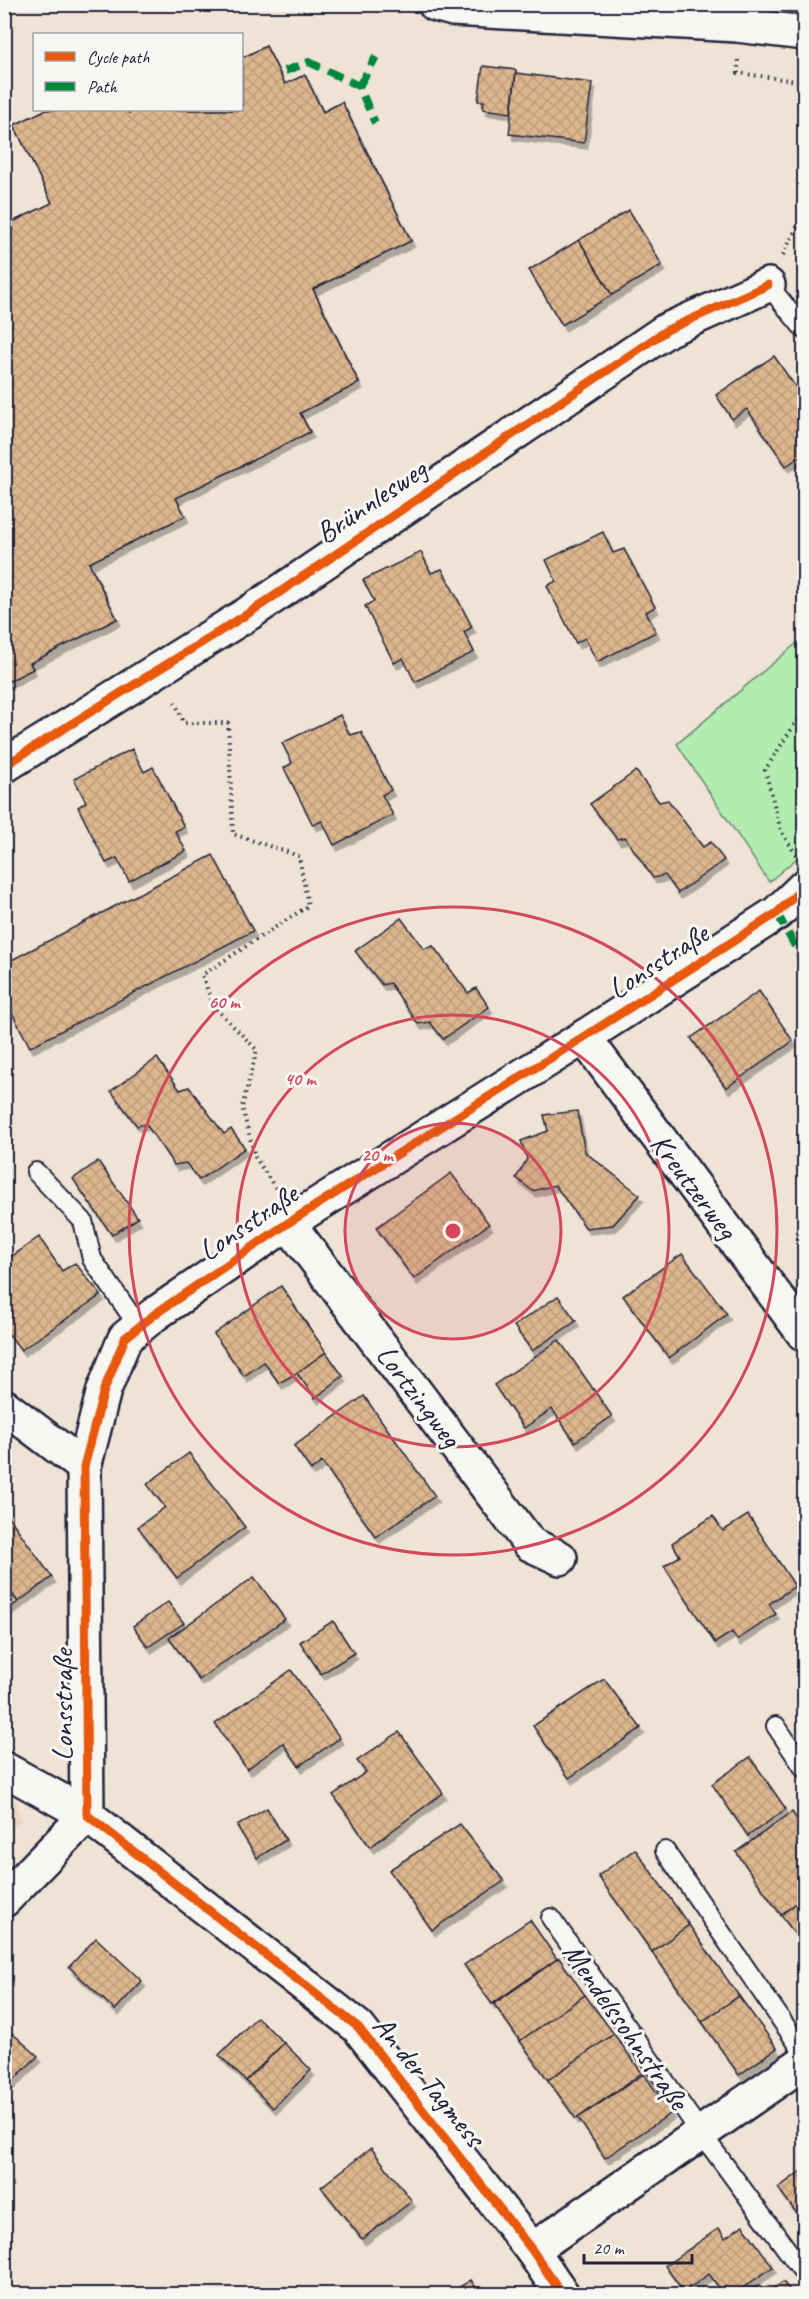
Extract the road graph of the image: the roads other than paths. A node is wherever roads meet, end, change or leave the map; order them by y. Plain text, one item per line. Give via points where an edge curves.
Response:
1 (435, 4) edge
2 (804, 33) edge
3 (768, 285) joint
4 (804, 329) edge
5 (4, 766) edge
6 (801, 872) edge
7 (584, 1037) junction
8 (36, 1172) dead end
9 (292, 1221) junction
10 (139, 1327) junction
11 (804, 1334) edge
12 (4, 1406) edge
13 (84, 1467) junction
14 (560, 1558) dead end
15 (776, 1726) dead end
16 (804, 1768) edge
17 (4, 1769) edge
18 (87, 1815) junction
19 (665, 1851) dead end
20 (4, 1900) edge
21 (550, 1918) dead end
22 (804, 2053) edge
23 (804, 2062) edge
24 (701, 2133) junction
25 (532, 2250) junction
26 (804, 2273) edge
27 (562, 2295) edge

1 - 2 street via 453,9
3 - 4 lane
3 - 5 street, Brünnlesweg via 667,330 249,613
6 - 7 street, Lonsstraße via 777,913
7 - 9 street, Lonsstraße
7 - 11 street, Kreutzerweg
8 - 10 lane via 83,1221 93,1259
9 - 10 street, Lonsstraße
9 - 14 street, Lortzingweg via 530,1544
10 - 13 street, Lonsstraße via 126,1338 104,1390
12 - 13 street
13 - 18 street, Lonsstraße
15 - 16 lane
17 - 18 street, An der Tagmess
18 - 20 street
18 - 25 street, An der Tagmess via 358,2027
19 - 22 lane
21 - 24 lane, Mendelssohnstraße
23 - 24 street, Mendelssohnstraße
24 - 25 street, Mendelssohnstraße
24 - 26 lane, Mendelssohnstraße
25 - 27 street, An der Tagmess

